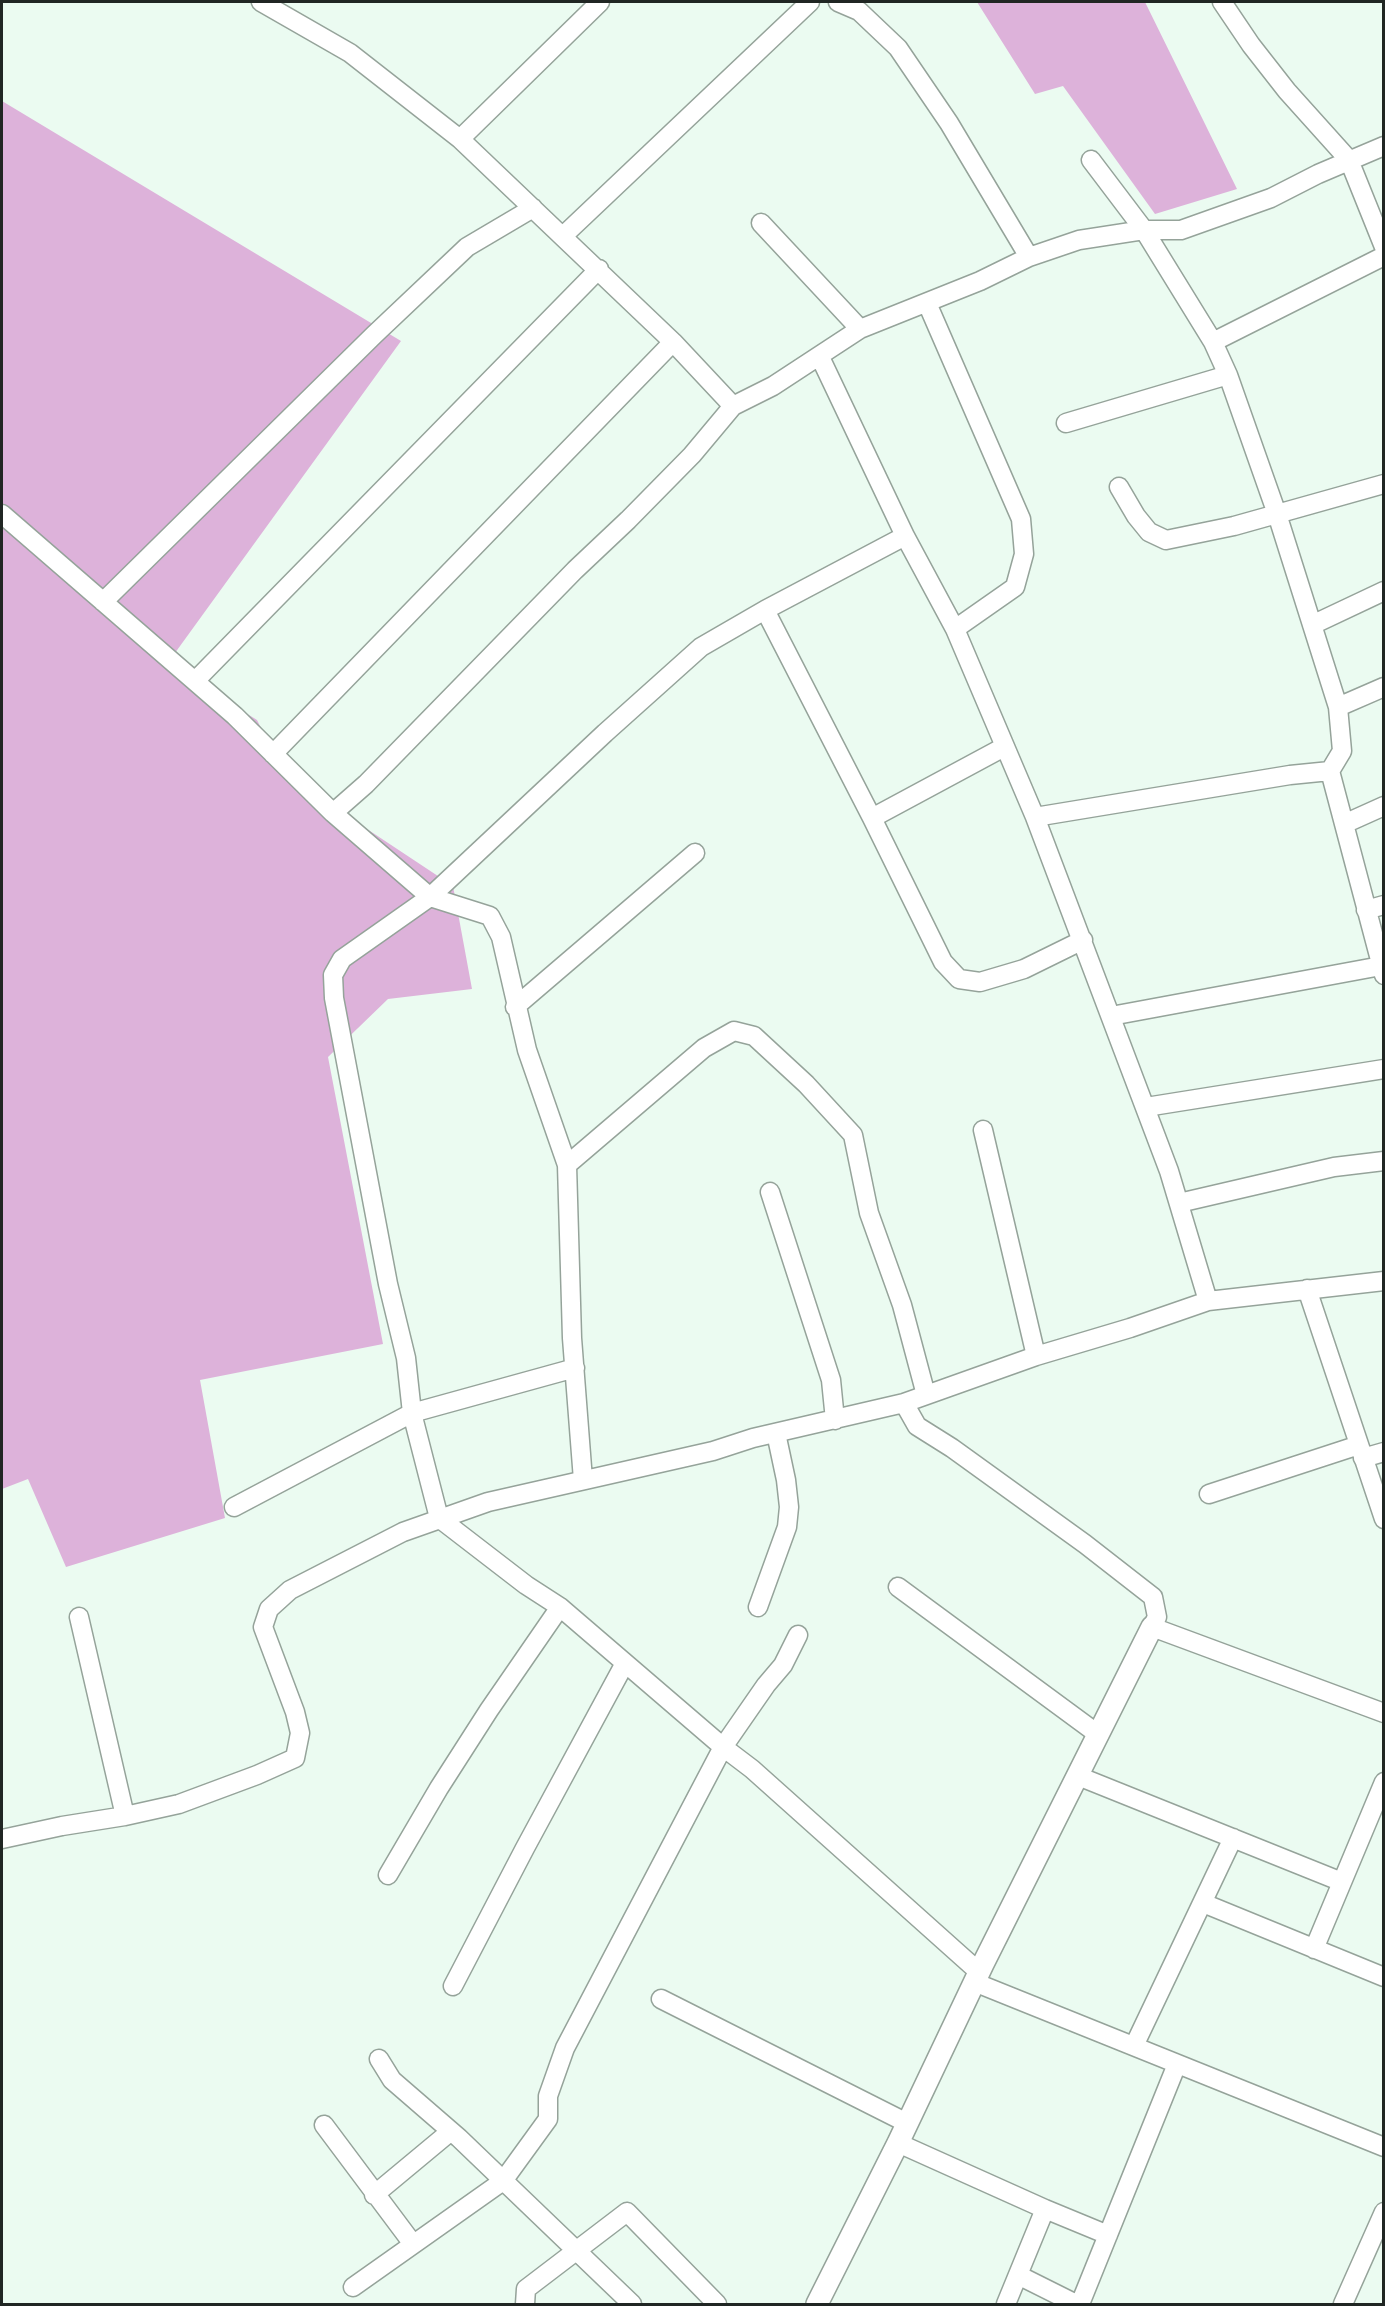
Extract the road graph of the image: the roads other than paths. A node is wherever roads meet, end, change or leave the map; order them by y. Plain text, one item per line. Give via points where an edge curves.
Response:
1 (261, 2) edge
2 (600, 2) edge
3 (810, 2) edge
4 (838, 2) edge
5 (1222, 2) edge
6 (460, 139) junction
7 (1383, 146) edge
8 (1091, 160) dead end
9 (1349, 160) junction
10 (533, 208) junction
11 (761, 223) dead end
12 (1144, 230) junction
13 (564, 236) junction
14 (1383, 247) edge
15 (1029, 256) junction
16 (1383, 256) edge
17 (598, 269) junction
18 (927, 303) junction
19 (860, 329) junction
20 (673, 342) junction
21 (1213, 342) junction
22 (820, 357) junction
23 (1228, 375) junction
24 (733, 406) junction
25 (1066, 423) dead end
26 (1383, 484) edge
27 (1119, 487) dead end
28 (2, 514) edge
29 (1277, 514) junction
30 (905, 536) junction
31 (1383, 591) edge
32 (103, 602) junction
33 (765, 610) junction
34 (1312, 625) junction
35 (955, 629) junction
36 (195, 681) junction
37 (1383, 687) edge
38 (1338, 706) junction
39 (1004, 747) junction
40 (273, 754) junction
41 (1330, 771) junction
42 (1383, 807) edge
43 (333, 813) junction
44 (872, 818) junction
45 (1035, 818) junction
46 (1344, 824) junction
47 (695, 853) dead end
48 (430, 897) junction
49 (1375, 908) edge
50 (1083, 940) junction
51 (1382, 970) edge
52 (515, 1007) junction
53 (1111, 1016) junction
54 (1383, 1069) edge
55 (1146, 1107) junction
56 (983, 1130) dead end
57 (1383, 1161) edge
58 (567, 1165) junction
59 (770, 1192) dead end
60 (1179, 1203) junction
61 (1383, 1281) edge
62 (1307, 1289) junction
63 (1208, 1301) junction
64 (1036, 1356) junction
65 (575, 1368) junction
66 (926, 1395) junction
67 (904, 1403) junction
68 (412, 1413) junction
69 (835, 1420) junction
70 (776, 1433) junction
71 (1361, 1451) junction
72 (1383, 1452) edge
73 (583, 1480) junction
74 (1209, 1494) dead end
75 (234, 1507) dead end
76 (439, 1518) junction
77 (1383, 1519) edge
78 (898, 1587) dead end
79 (560, 1606) junction
80 (758, 1607) dead end
81 (79, 1617) dead end
82 (1152, 1628) junction
83 (798, 1635) dead end
84 (625, 1663) junction
85 (1383, 1713) edge
86 (1099, 1735) junction
87 (723, 1748) junction
88 (1078, 1776) junction
89 (1383, 1782) edge
90 (125, 1816) junction
91 (2, 1836) edge
92 (1233, 1838) junction
93 (388, 1875) dead end
94 (1342, 1882) junction
95 (1203, 1903) junction
96 (1314, 1949) junction
97 (977, 1977) junction
98 (1383, 1977) edge
99 (453, 1986) dead end
100 (661, 1999) dead end
101 (1134, 2046) junction
102 (379, 2059) dead end
103 (1177, 2064) junction
104 (907, 2123) junction
105 (324, 2125) dead end
106 (451, 2131) junction
107 (898, 2143) junction
108 (1383, 2147) edge
109 (503, 2181) junction
110 (374, 2195) junction
111 (1045, 2209) junction
112 (1383, 2212) edge
113 (1108, 2235) junction
114 (413, 2244) junction
115 (575, 2250) junction
116 (1018, 2275) junction
117 (353, 2288) dead end
118 (525, 2304) edge
119 (632, 2304) edge
120 (717, 2304) edge
121 (817, 2304) edge
122 (1006, 2304) edge
123 (1078, 2304) edge
124 (1343, 2304) edge

1 - 6 street via 350,53
2 - 6 street
3 - 13 street
4 - 15 street via 859,11 898,48 949,123
5 - 9 street via 1287,91
6 - 10 street
7 - 9 street
8 - 12 street
9 - 12 street via 1270,198 1181,230
9 - 14 street
10 - 13 street
10 - 32 street via 467,247
11 - 19 street
12 - 15 street via 1079,240
12 - 21 street
13 - 17 street
15 - 18 street
16 - 21 street
17 - 20 street
17 - 36 street
18 - 19 street
18 - 35 street via 1021,519 1024,554 1015,587
19 - 22 street
20 - 24 street
20 - 40 street
21 - 23 street
22 - 24 street
22 - 30 street
23 - 25 street
23 - 29 street
24 - 43 street via 692,455
26 - 29 street
27 - 29 street via 1149,532 1166,540
28 - 32 street
29 - 34 street
30 - 33 street
30 - 35 street
31 - 34 street
32 - 36 street
33 - 44 street
33 - 48 street via 701,647
34 - 38 street
35 - 39 street
36 - 40 street
37 - 38 street
38 - 41 street via 1342,751
39 - 44 street
39 - 45 street
40 - 43 street
41 - 45 street
41 - 46 street
42 - 46 street
43 - 48 street
44 - 50 street via 943,962 959,979 980,982 1013,972
45 - 50 street
46 - 49 street
47 - 52 street
48 - 52 street via 490,916 501,937
48 - 68 street via 342,959 333,975 334,998 388,1284 406,1358
49 - 51 street
50 - 53 street
51 - 53 street
52 - 58 street
53 - 55 street
54 - 55 street
55 - 60 street
56 - 64 street
57 - 60 street via 1334,1167
58 - 65 street
58 - 66 street via 704,1048 734,1031 754,1036 853,1135 869,1213 902,1305
59 - 69 street via 831,1380
60 - 63 street
61 - 62 street
62 - 63 street
62 - 71 street
63 - 64 street
64 - 66 street
65 - 68 street
65 - 73 street
66 - 67 street
67 - 69 street
67 - 82 street via 917,1426 1075,1537 1153,1598 1157,1617
68 - 75 street
68 - 76 street
69 - 70 street
70 - 73 street
70 - 80 street via 786,1480 788,1527
71 - 72 street
71 - 74 street
71 - 77 street
73 - 76 street
76 - 79 street via 526,1585
76 - 90 street via 403,1532 290,1590 269,1609 263,1628 300,1733 295,1758 178,1804
78 - 86 street
79 - 84 street
79 - 93 street via 439,1788
81 - 90 street
82 - 85 street
82 - 86 street
83 - 87 street via 783,1665
84 - 87 street
84 - 99 street
86 - 88 street
87 - 97 street via 752,1769
87 - 109 street via 565,2049 548,2096 548,2119
88 - 92 street
88 - 97 street
89 - 94 street
90 - 91 street
92 - 94 street
92 - 95 street
94 - 96 street
95 - 96 street
95 - 101 street
96 - 98 street
97 - 101 street
97 - 104 street
100 - 104 street
101 - 103 street
102 - 106 street via 392,2080
103 - 108 street
103 - 113 street
104 - 107 street
105 - 110 street
106 - 109 street
106 - 110 street
107 - 111 street
107 - 121 street
109 - 114 street
109 - 115 street
110 - 114 street
111 - 113 street
111 - 116 street
112 - 124 street
113 - 123 street
114 - 117 street
115 - 118 street via 526,2289
115 - 119 street
115 - 120 street via 627,2212
116 - 122 street
116 - 123 street

